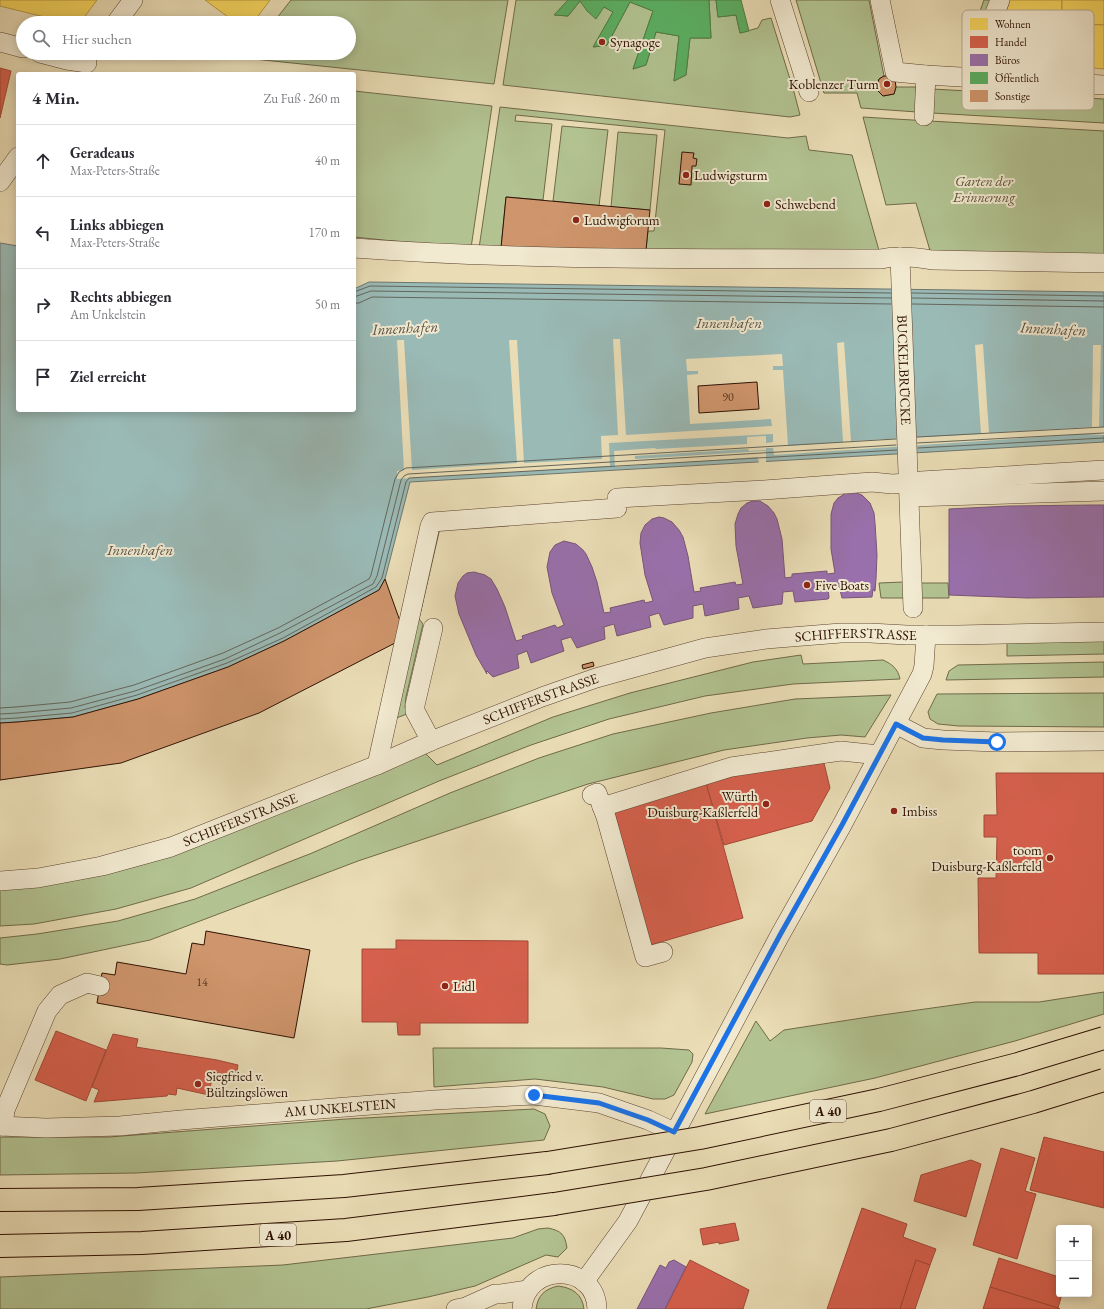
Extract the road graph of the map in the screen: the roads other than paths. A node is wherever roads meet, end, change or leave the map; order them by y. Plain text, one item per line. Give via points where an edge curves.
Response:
1 (133, 0) edge
2 (780, 0) edge
3 (880, 0) edge
4 (1000, 0) edge
5 (996, 10) edge
6 (121, 16) edge
7 (0, 42) edge
8 (16, 46) edge
9 (67, 60) edge
10 (87, 63) edge
11 (926, 74) junction
12 (962, 76) edge
13 (1094, 84) edge
14 (1104, 85) edge
15 (809, 92) dead end
16 (924, 116) dead end
17 (16, 161) edge
18 (5, 182) edge
19 (356, 248) edge
20 (901, 262) junction
21 (1104, 263) edge
22 (1104, 470) edge
23 (909, 484) junction
24 (1104, 491) edge
25 (913, 608) dead end
26 (433, 628) dead end
27 (1104, 632) edge
28 (926, 635) junction
29 (896, 724) junction
30 (431, 741) junction
31 (1104, 742) edge
32 (879, 755) junction
33 (379, 758) junction
34 (0, 881) edge
35 (663, 952) dead end
36 (100, 986) dead end
37 (1104, 1038) edge
38 (1104, 1080) edge
39 (1, 1126) edge
40 (674, 1132) junction
41 (0, 1200) edge
42 (0, 1246) edge
43 (584, 1282) junction
44 (528, 1290) junction
45 (468, 1308) edge
46 (522, 1309) edge
47 (597, 1309) edge

1 - 6 street
2 - 15 street
3 - 11 street via 894,72
4 - 5 street
7 - 8 street
9 - 10 street
11 - 12 street
11 - 16 street
13 - 14 street
17 - 18 street
19 - 20 street via 436,253 637,258 889,257
20 - 21 street via 916,257 932,260
20 - 23 street, BUCKELBRÜCKE
22 - 23 street via 921,481
23 - 24 street
23 - 25 street, BUCKELBRÜCKE
23 - 33 street via 872,482 617,498 617,508 432,522
26 - 30 street via 415,705 417,715
27 - 28 street, SCHIFFERSTRASSE
28 - 29 street via 922,674
28 - 30 street, SCHIFFERSTRASSE via 840,633 766,639 704,648 596,678
29 - 31 street via 923,738 943,740
29 - 32 street
30 - 33 street, SCHIFFERSTRASSE
32 - 35 street via 841,751 731,767 597,801 606,817 645,957
32 - 40 street
33 - 34 street, SCHIFFERSTRASSE via 171,847 102,866 38,878
36 - 39 street via 87,983 60,995 47,1011 5,1110
37 - 41 highway, A 40, bridge via 1018,1064 879,1100 700,1138 547,1162 328,1187 138,1199
38 - 42 highway, A 40, bridge via 891,1140 706,1179 554,1204 346,1230 142,1243
39 - 40 street, AM UNKELSTEIN via 120,1126 434,1100 534,1095 599,1103
40 - 43 street via 628,1221
43 - 44 street via 561,1273 537,1280
43 - 47 street via 595,1297
44 - 45 street via 495,1294
44 - 46 street

